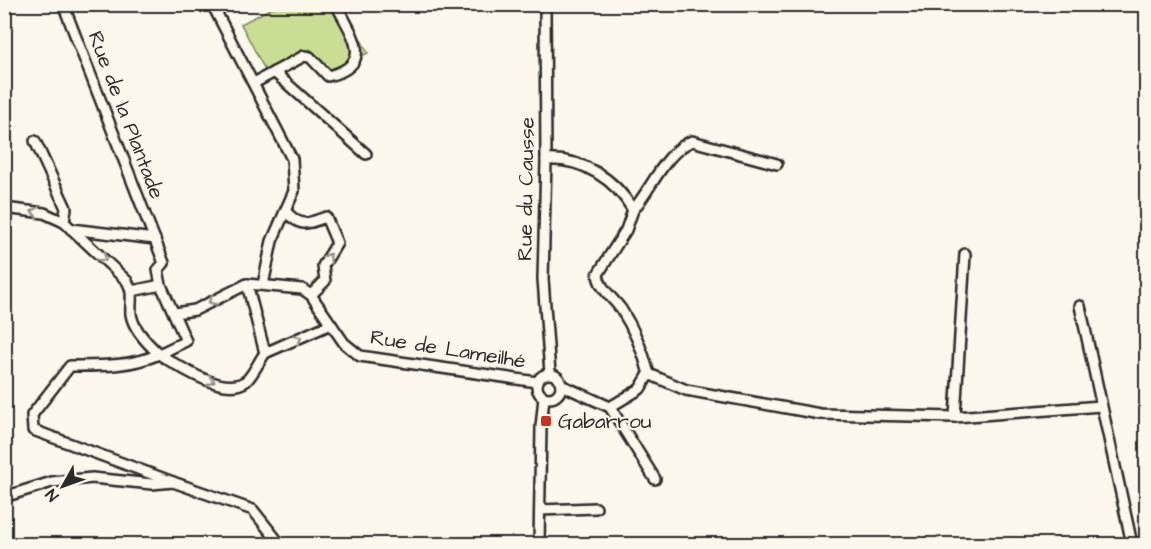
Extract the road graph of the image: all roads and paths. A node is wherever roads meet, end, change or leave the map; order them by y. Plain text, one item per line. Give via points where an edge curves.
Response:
1 (63, 4) edge
2 (212, 4) edge
3 (336, 4) edge
4 (545, 4) edge
5 (274, 72) junction
6 (254, 83) junction
7 (35, 141) dead end
8 (366, 154) dead end
9 (546, 160) junction
10 (777, 164) dead end
11 (4, 208) edge
12 (633, 210) junction
13 (286, 212) junction
14 (67, 225) junction
15 (155, 239) junction
16 (965, 254) dead end
17 (247, 284) junction
18 (161, 285) junction
19 (263, 285) junction
20 (132, 291) junction
21 (311, 295) junction
22 (1080, 306) dead end
23 (175, 313) junction
24 (331, 324) junction
25 (159, 354) junction
26 (265, 354) junction
27 (550, 373) junction
28 (649, 374) junction
29 (537, 382) junction
30 (561, 385) junction
31 (544, 397) junction
32 (1101, 406) junction
33 (610, 407) junction
34 (955, 417) junction
35 (655, 478) dead end
36 (173, 482) junction
37 (4, 497) edge
38 (596, 508) dead end
39 (540, 510) junction
40 (280, 544) edge
41 (539, 544) edge
42 (1132, 544) edge

1 - 15 street, Rue de la Plantade
2 - 6 street
3 - 5 street via 357,45 358,54 352,65 328,76 310,57 304,56
4 - 9 street, Rue du Causse
5 - 6 street
5 - 8 street
6 - 13 street via 292,159 294,191
7 - 14 street via 66,208
9 - 12 street via 579,162 622,191
9 - 27 street, Rue du Causse via 543,279
10 - 12 street via 693,141 671,154
14 -> 11 street via 44,213
12 - 28 street via 626,230 598,274 598,282 635,335
13 - 19 street via 272,242
21 -> 13 street via 324,281 323,266 337,243 326,217 297,223
14 - 15 street
14 -> 20 street via 128,280
15 - 18 street, Rue de la Plantade via 164,263 158,270
16 - 34 street
17 - 19 street
17 -> 23 street via 195,310
17 - 26 street
18 - 20 street
18 - 23 street
19 - 21 street via 302,289
20 - 25 street via 131,316 145,341
21 - 24 street, Rue de Lameilhé
22 - 32 street
23 - 25 street via 186,341
26 -> 24 street
24 - 29 street, Rue de Lameilhé via 344,343 360,356
25 -> 26 street via 200,378 232,386 246,381
25 - 36 street via 112,366 70,366 32,415 33,430
27 - 29 street
27 - 30 street
28 - 33 street via 640,389
28 - 34 street via 686,390 820,414
29 - 31 street via 538,393
30 - 31 street via 556,396
30 - 33 street
31 - 39 street
32 - 34 street
32 - 42 street
33 - 35 street
36 - 37 street via 152,484 92,478 52,482
36 - 40 street via 254,510
38 - 39 street
39 - 41 street

